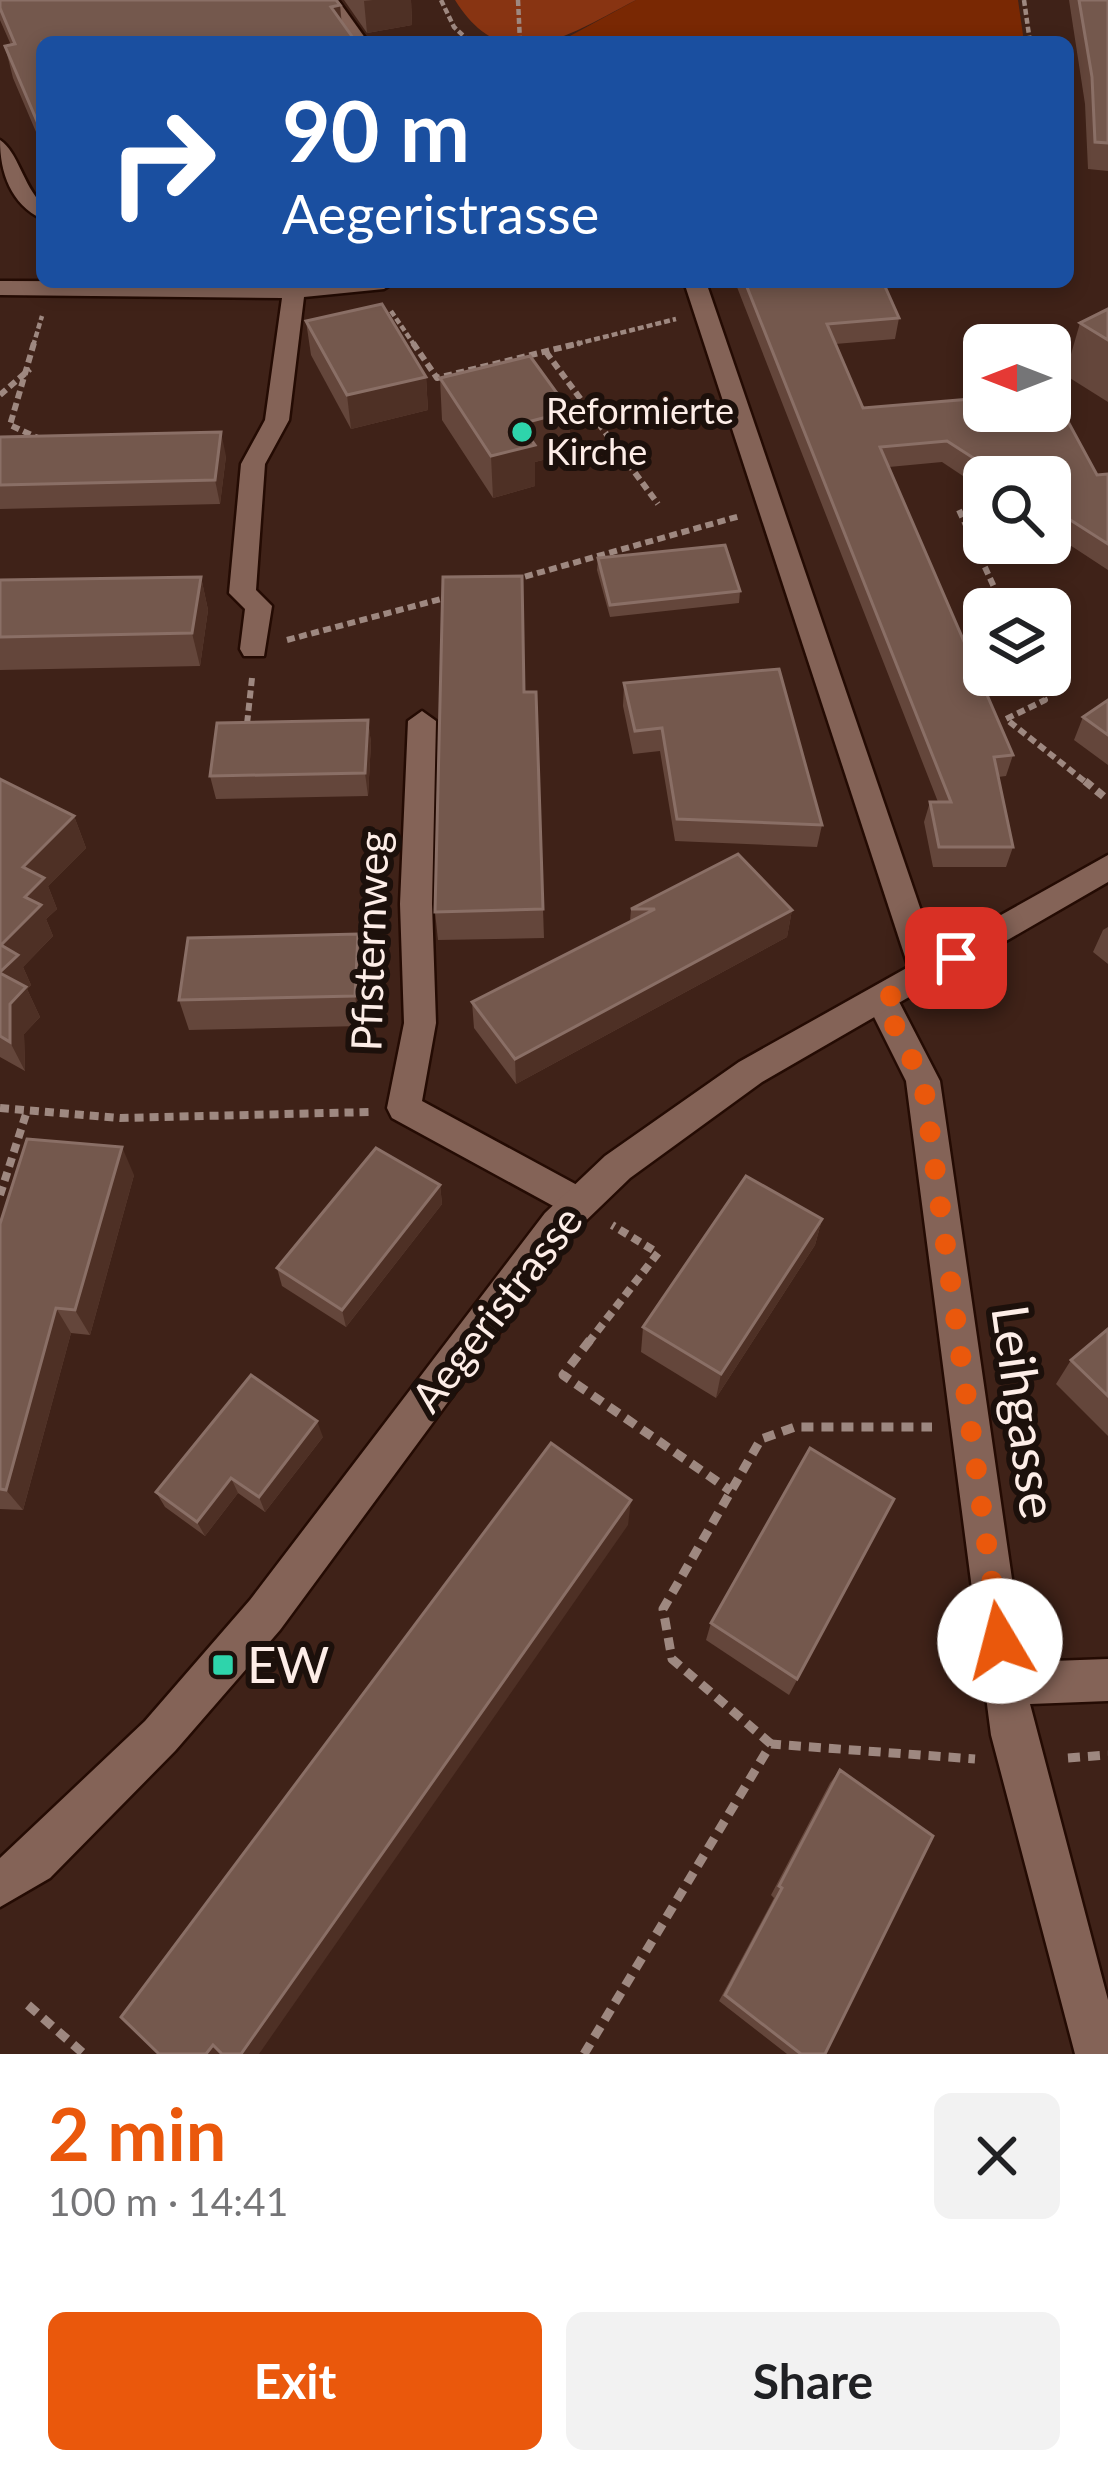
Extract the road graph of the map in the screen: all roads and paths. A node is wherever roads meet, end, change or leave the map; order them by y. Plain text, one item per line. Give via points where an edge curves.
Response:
1 (330, 0) edge
2 (441, 0) edge
3 (518, 0) edge
4 (1024, 0) edge
5 (356, 36) edge
6 (463, 36) edge
7 (520, 36) edge
8 (1029, 36) edge
9 (0, 145) edge
10 (36, 208) edge
11 (0, 288) edge
12 (36, 288) edge
13 (233, 288) edge
14 (326, 288) edge
15 (382, 288) edge
16 (697, 288) edge
17 (294, 291) junction
18 (59, 316) dead end
19 (707, 316) junction
20 (546, 352) junction
21 (31, 368) junction
22 (0, 394) edge
23 (44, 438) edge
24 (658, 504) dead end
25 (774, 508) junction
26 (959, 510) dead end
27 (504, 583) edge
28 (994, 588) edge
29 (459, 595) edge
30 (254, 649) junction
31 (1043, 696) edge
32 (422, 722) dead end
33 (269, 724) edge
34 (1108, 800) edge
35 (1108, 867) edge
36 (927, 975) junction
37 (882, 1001) junction
38 (0, 1108) edge
39 (404, 1108) junction
40 (26, 1112) junction
41 (0, 1195) edge
42 (578, 1203) junction
43 (968, 1427) junction
44 (731, 1491) junction
45 (1108, 1680) edge
46 (1006, 1684) junction
47 (771, 1744) junction
48 (1019, 1761) junction
49 (0, 1884) edge
50 (28, 2005) dead end
51 (84, 2054) edge
52 (584, 2054) edge
53 (1099, 2054) edge

1 - 5 lane
2 - 6 path
3 - 7 path
4 - 8 path
9 - 10 lane
11 - 12 street
13 - 17 street
14 - 17 street
15 - 20 path via 437,378
16 - 19 street
17 - 30 street via 277,420 253,464 242,593 259,606
18 - 21 path via 41,316
19 - 20 path
19 - 25 street
20 - 24 path
21 - 22 path
21 - 23 path via 10,425
25 - 27 path
25 - 36 street
26 - 28 path
29 - 30 path
30 - 33 path via 248,724
31 - 34 path via 1006,719
32 - 39 street, Pfisternweg via 420,1023
35 - 36 street, Aegeristrasse
36 - 37 street, Aegeristrasse
37 - 42 street, Aegeristrasse via 729,1085 618,1163
37 - 43 street, Leihgasse via 923,1081
38 - 40 path
39 - 40 path via 326,1116
39 - 42 street, Pfisternweg
40 - 41 path
42 - 44 path via 658,1252 563,1375
42 - 49 street, Aegeristrasse via 251,1632 160,1736 34,1862
43 - 44 path via 794,1427 761,1439
43 - 46 street, Leihgasse
44 - 47 path via 663,1609 672,1659
45 - 46 street
46 - 48 street, Leihgasse
47 - 48 path
47 - 52 path
48 - 53 street, Leihgasse
50 - 51 path

